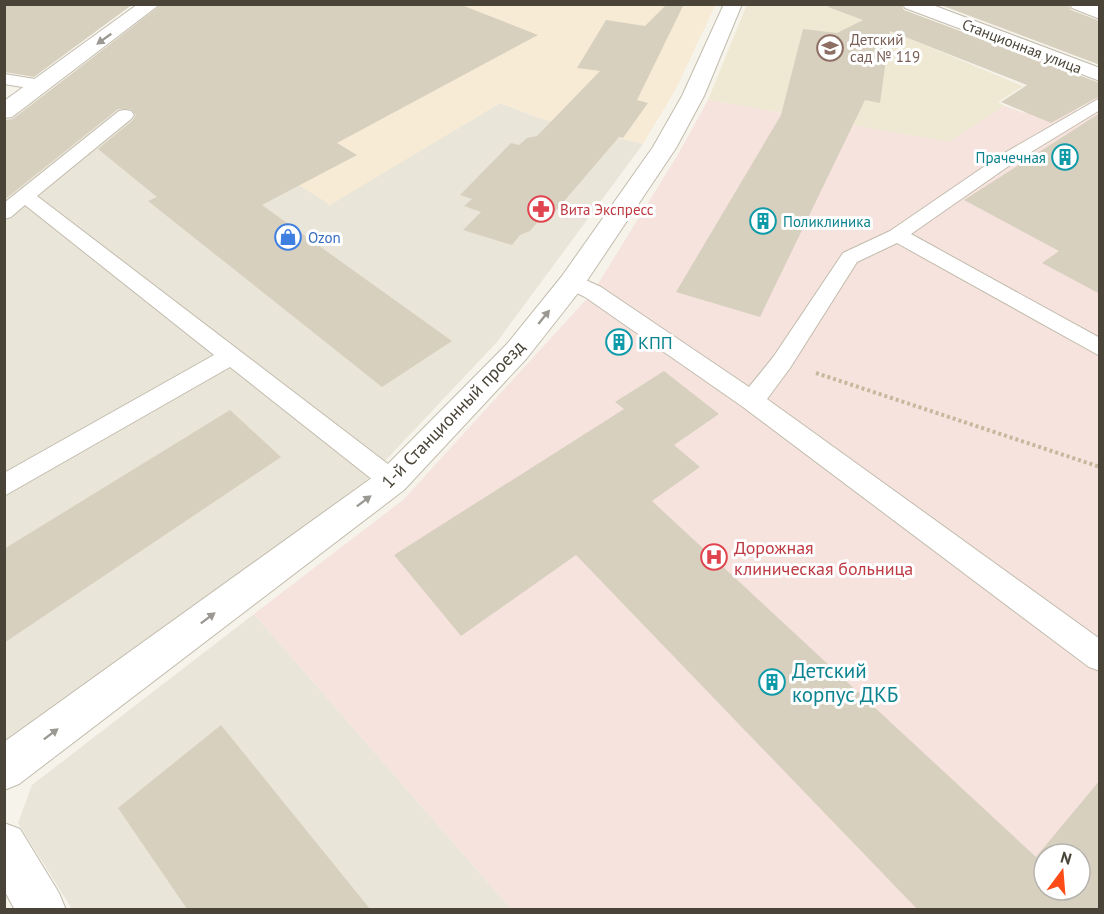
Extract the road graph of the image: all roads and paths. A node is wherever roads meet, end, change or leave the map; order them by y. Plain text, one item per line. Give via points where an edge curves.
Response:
1 (733, 4) edge
2 (912, 4) edge
3 (1079, 4) edge
4 (149, 5) edge
5 (1100, 13) edge
6 (1100, 75) edge
7 (4, 80) edge
8 (41, 85) junction
9 (1100, 103) edge
10 (4, 112) edge
11 (125, 115) dead end
12 (25, 196) junction
13 (4, 213) edge
14 (897, 235) junction
15 (572, 282) junction
16 (1100, 348) edge
17 (231, 356) junction
18 (782, 362) junction
19 (752, 401) junction
20 (1100, 467) edge
21 (392, 481) junction
22 (4, 486) edge
23 (1100, 657) edge
24 (4, 769) edge
25 (4, 845) edge
26 (42, 909) edge

1 - 15 street, 1-й Станционный проезд via 693,96 664,148
2 - 6 street, Станционная улица
3 - 5 street
4 -> 8 street
7 - 8 lane
8 - 10 street
9 - 14 lane via 1007,159
11 - 12 lane
12 - 13 lane
12 - 17 lane
14 - 16 lane
14 - 18 lane via 850,258
15 - 19 lane via 593,292
21 -> 15 street, 1-й Станционный проезд via 516,351
17 - 21 lane
17 - 22 lane
18 - 19 lane
18 - 20 path
19 - 23 lane
24 -> 21 street, 1-й Станционный проезд
25 - 26 street

